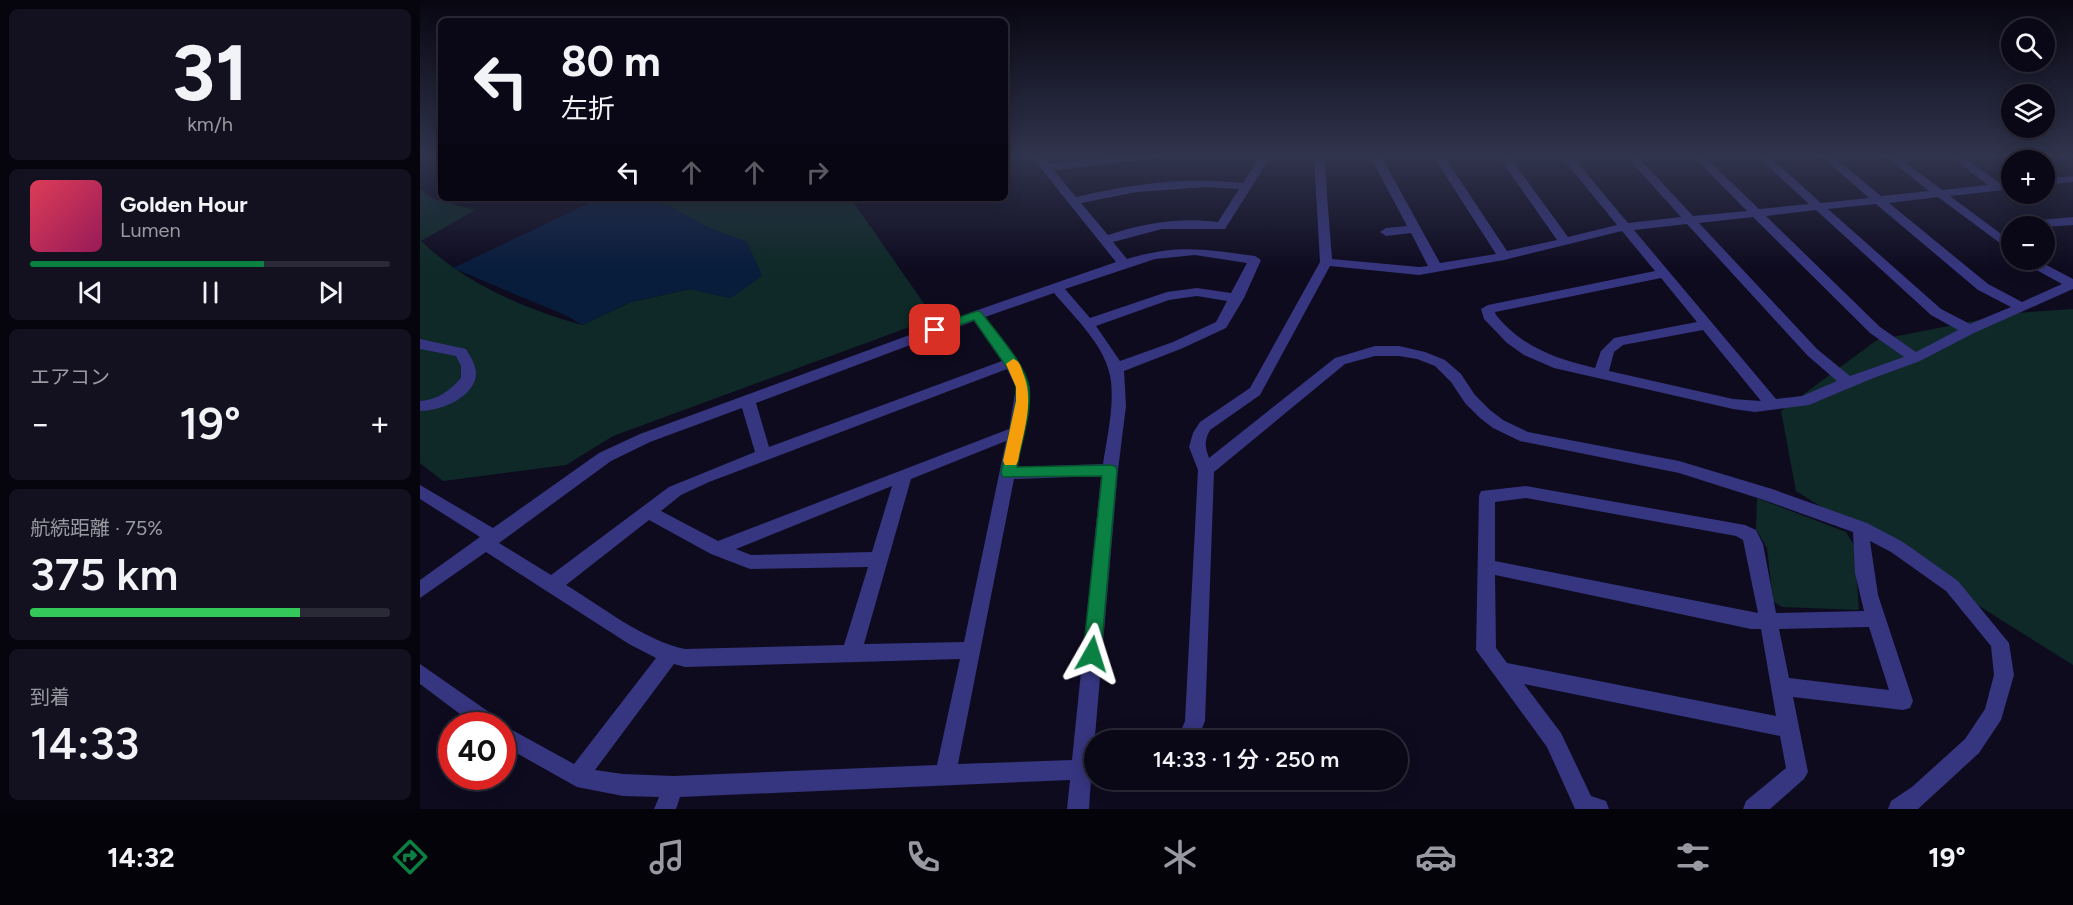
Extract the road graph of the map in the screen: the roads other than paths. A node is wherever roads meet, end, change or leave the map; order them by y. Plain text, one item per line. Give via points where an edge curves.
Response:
1 (1068, 194) edge
2 (1105, 194) edge
3 (1243, 194) edge
4 (1321, 194) edge
5 (1395, 194) edge
6 (1463, 194) edge
7 (1530, 194) edge
8 (1597, 194) edge
9 (1666, 194) edge
10 (1736, 194) edge
11 (1804, 194) edge
12 (1871, 194) edge
13 (1931, 194) edge
14 (1940, 194) edge
15 (1877, 199) junction
16 (1074, 201) junction
17 (1817, 206) junction
18 (1756, 213) junction
19 (1691, 220) junction
20 (2073, 221) edge
21 (2055, 223) edge
22 (1625, 227) junction
23 (2001, 228) edge
24 (1414, 229) junction
25 (1987, 230) junction
26 (1386, 232) dead end
27 (1106, 240) junction
28 (2001, 240) edge
29 (1565, 242) junction
30 (1504, 256) junction
31 (1326, 262) junction
32 (1124, 264) junction
33 (1436, 268) junction
34 (2046, 270) edge
35 (1662, 274) junction
36 (2072, 284) edge
37 (1056, 287) junction
38 (1237, 298) junction
39 (2022, 307) junction
40 (977, 315) junction
41 (1086, 324) junction
42 (1706, 325) junction
43 (1969, 330) junction
44 (420, 344) edge
45 (1915, 358) junction
46 (1012, 362) junction
47 (1116, 368) junction
48 (1601, 375) junction
49 (1847, 382) junction
50 (747, 399) junction
51 (1773, 405) junction
52 (420, 406) edge
53 (1015, 435) junction
54 (764, 454) junction
55 (1110, 470) junction
56 (1206, 471) junction
57 (1008, 473) junction
58 (903, 477) junction
59 (420, 491) edge
60 (648, 511) junction
61 (1861, 528) junction
62 (489, 540) junction
63 (717, 549) junction
64 (880, 559) junction
65 (1486, 566) junction
66 (551, 586) junction
67 (420, 590) edge
68 (1877, 619) junction
69 (1767, 620) junction
70 (972, 650) junction
71 (670, 655) junction
72 (852, 655) junction
73 (1503, 671) junction
74 (424, 682) edge
75 (1781, 686) junction
76 (470, 712) edge
77 (1789, 728) junction
78 (1091, 730) edge
79 (1191, 730) edge
80 (516, 742) edge
81 (1084, 769) edge
82 (946, 774) junction
83 (577, 777) junction
84 (1084, 785) edge
85 (674, 787) junction
86 (664, 809) edge
87 (1078, 809) edge
88 (1598, 809) edge
89 (1754, 809) edge
90 (1899, 809) edge

1 - 16 street
2 - 16 street
3 - 27 street via 1221,226 1173,223
4 - 31 street
5 - 24 street
6 - 30 street
7 - 29 street
8 - 22 street
9 - 19 street
10 - 18 street
11 - 17 street
12 - 15 street
13 - 15 street
14 - 25 street
15 - 17 street
15 - 39 street via 1983,287
16 - 27 street
17 - 18 street
17 - 43 street via 1936,312
18 - 19 street
18 - 45 street via 1875,330
19 - 22 street
19 - 49 street via 1812,352
20 - 21 street
22 - 29 street
22 - 35 street
23 - 25 street
24 - 26 street
24 - 33 street
25 - 28 street
27 - 32 street
29 - 30 street
30 - 33 street
31 - 33 street via 1419,271
31 - 56 street via 1255,391 1205,426 1198,437 1197,447
32 - 37 street
32 - 38 street via 1154,255 1195,251 1255,260
34 - 36 street
35 - 42 street
35 - 48 street via 1488,309 1498,329 1512,342 1536,356
36 - 39 street
37 - 40 street
37 - 41 street
38 - 41 street via 1197,292 1167,296
38 - 47 street via 1221,325
39 - 43 street
40 - 46 street
40 - 50 street
41 - 47 street
42 - 48 street via 1619,341 1606,353
42 - 51 street
43 - 45 street
44 - 52 street via 461,352 468,366 468,380 443,402
45 - 49 street
46 - 53 street via 1023,387
46 - 54 street
47 - 55 street via 1118,400
48 - 51 street via 1733,404
49 - 51 street via 1804,401
50 - 54 street
50 - 62 street via 605,457
53 - 57 street
53 - 58 street via 1005,435
54 - 60 street via 684,486
55 - 57 street
55 - 78 street
56 - 61 street via 1340,361 1375,351 1399,351 1420,354 1440,363 1485,414 1525,437 1679,466
56 - 79 street via 1195,721
57 - 70 street
58 - 63 street
58 - 64 street
59 - 62 street
60 - 63 street
60 - 66 street
61 - 68 street via 1869,600
61 - 90 street via 1952,586 2000,643 2004,675 1994,713 1972,746 1920,795
62 - 66 street
62 - 67 street
63 - 64 street via 750,562
64 - 72 street
65 - 69 street via 1752,621
65 - 69 street via 1487,496 1526,492 1739,530 1750,535 1754,544
65 - 73 street via 1486,650
66 - 71 street
68 - 69 street
68 - 75 street via 1903,701
69 - 75 street
70 - 72 street
70 - 82 street
71 - 72 street
71 - 83 street
73 - 77 street
73 - 88 street via 1554,740 1584,805
74 - 76 street
75 - 77 street
77 - 89 street via 1797,772
80 - 83 street
81 - 82 street
82 - 85 street
83 - 85 street via 623,785
84 - 87 street
85 - 86 street

